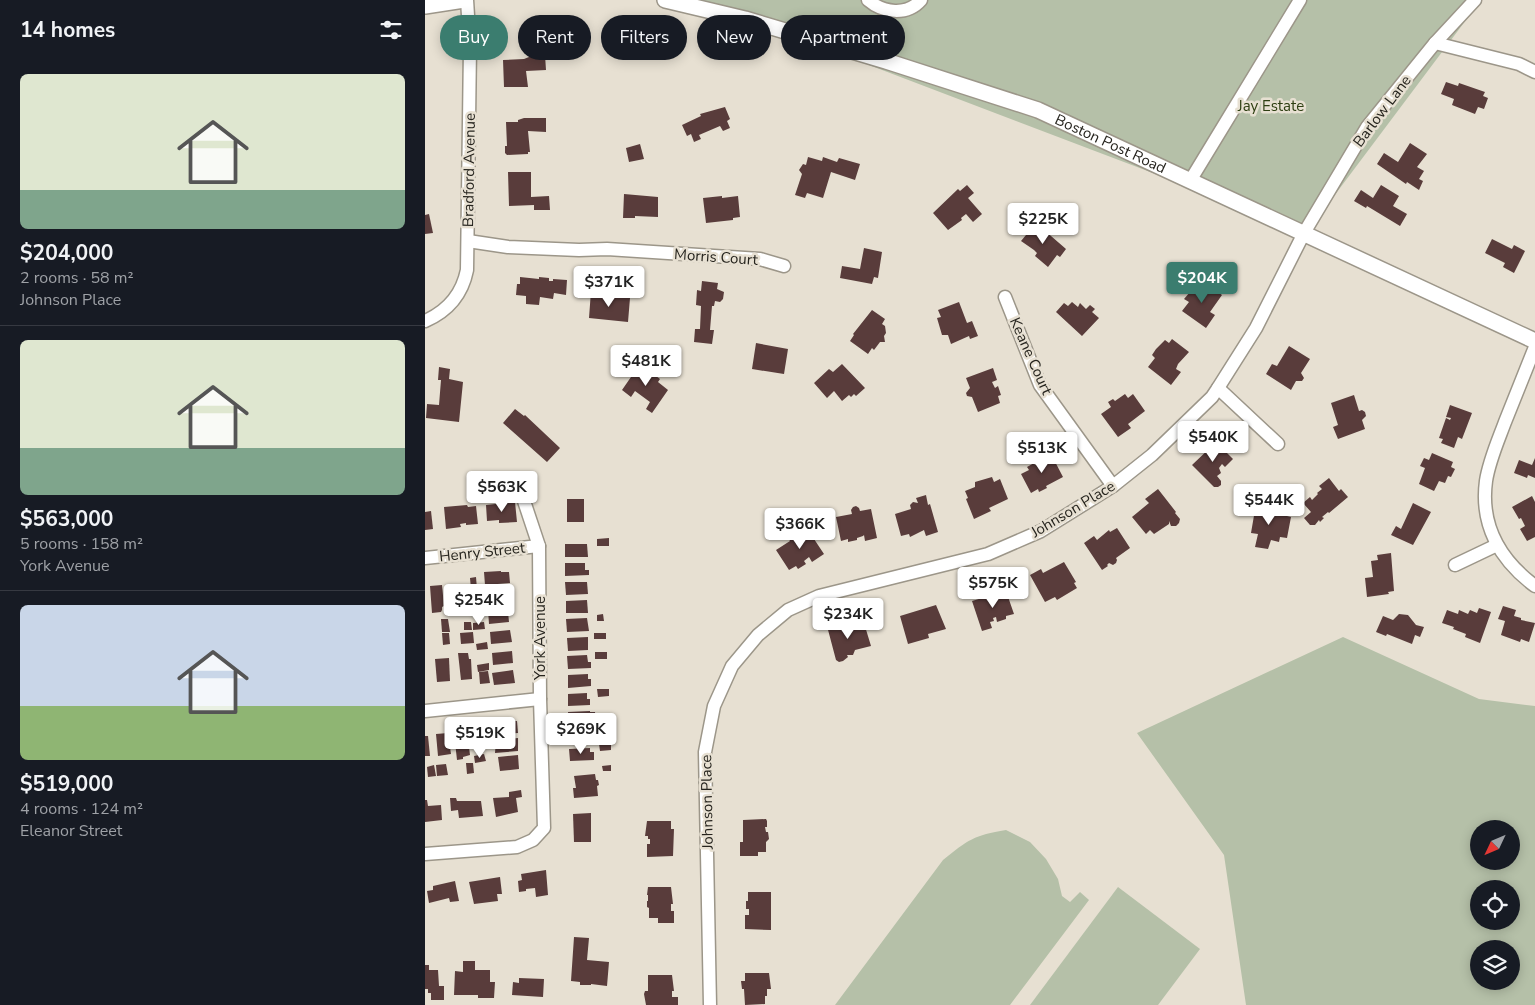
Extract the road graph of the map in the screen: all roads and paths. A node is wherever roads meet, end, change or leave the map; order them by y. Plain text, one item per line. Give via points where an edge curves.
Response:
1 (466, 0) edge
2 (867, 0) edge
3 (921, 0) edge
4 (1300, 0) edge
5 (1475, 0) edge
6 (674, 1) edge
7 (425, 6) edge
8 (1435, 43) junction
9 (1535, 72) edge
10 (1190, 181) junction
11 (1304, 233) junction
12 (468, 241) junction
13 (784, 266) dead end
14 (1005, 296) dead end
15 (425, 321) edge
16 (1535, 341) edge
17 (1535, 347) edge
18 (1218, 388) junction
19 (1278, 444) dead end
20 (1113, 486) junction
21 (521, 489) dead end
22 (1497, 545) junction
23 (539, 546) junction
24 (425, 558) edge
25 (1455, 565) dead end
26 (1535, 586) edge
27 (540, 699) junction
28 (425, 711) edge
29 (425, 854) edge
30 (710, 1005) edge

1 - 7 main road
1 - 12 street, Bradford Avenue via 470,47
2 - 3 street via 873,5 903,12
4 - 10 street
5 - 8 street, Barlow Lane
6 - 10 main road, Boston Post Road via 886,61 1038,110
8 - 9 street via 1519,64
8 - 11 street, Barlow Lane via 1367,127
10 - 11 main road, Boston Post Road
11 - 16 main road, Boston Post Road
11 - 18 street, Johnson Place via 1256,328
12 - 13 street, Morris Court via 508,247 607,249 760,259
12 - 15 street, Bradford Avenue via 467,270 457,296 439,315
14 - 20 street, Keane Court via 1041,385
17 - 22 street via 1486,480 1488,524
18 - 19 street
18 - 20 street, Johnson Place via 1152,455
20 - 30 street, Johnson Place via 1041,531 988,554 819,596 787,610 758,635 732,666 714,706 705,752
21 - 23 street, York Avenue
22 - 25 street
22 - 26 street via 1519,574
23 - 24 street, Henry Street
23 - 27 street, York Avenue
27 - 28 street
27 - 29 street, York Avenue via 544,828 533,840 517,847

